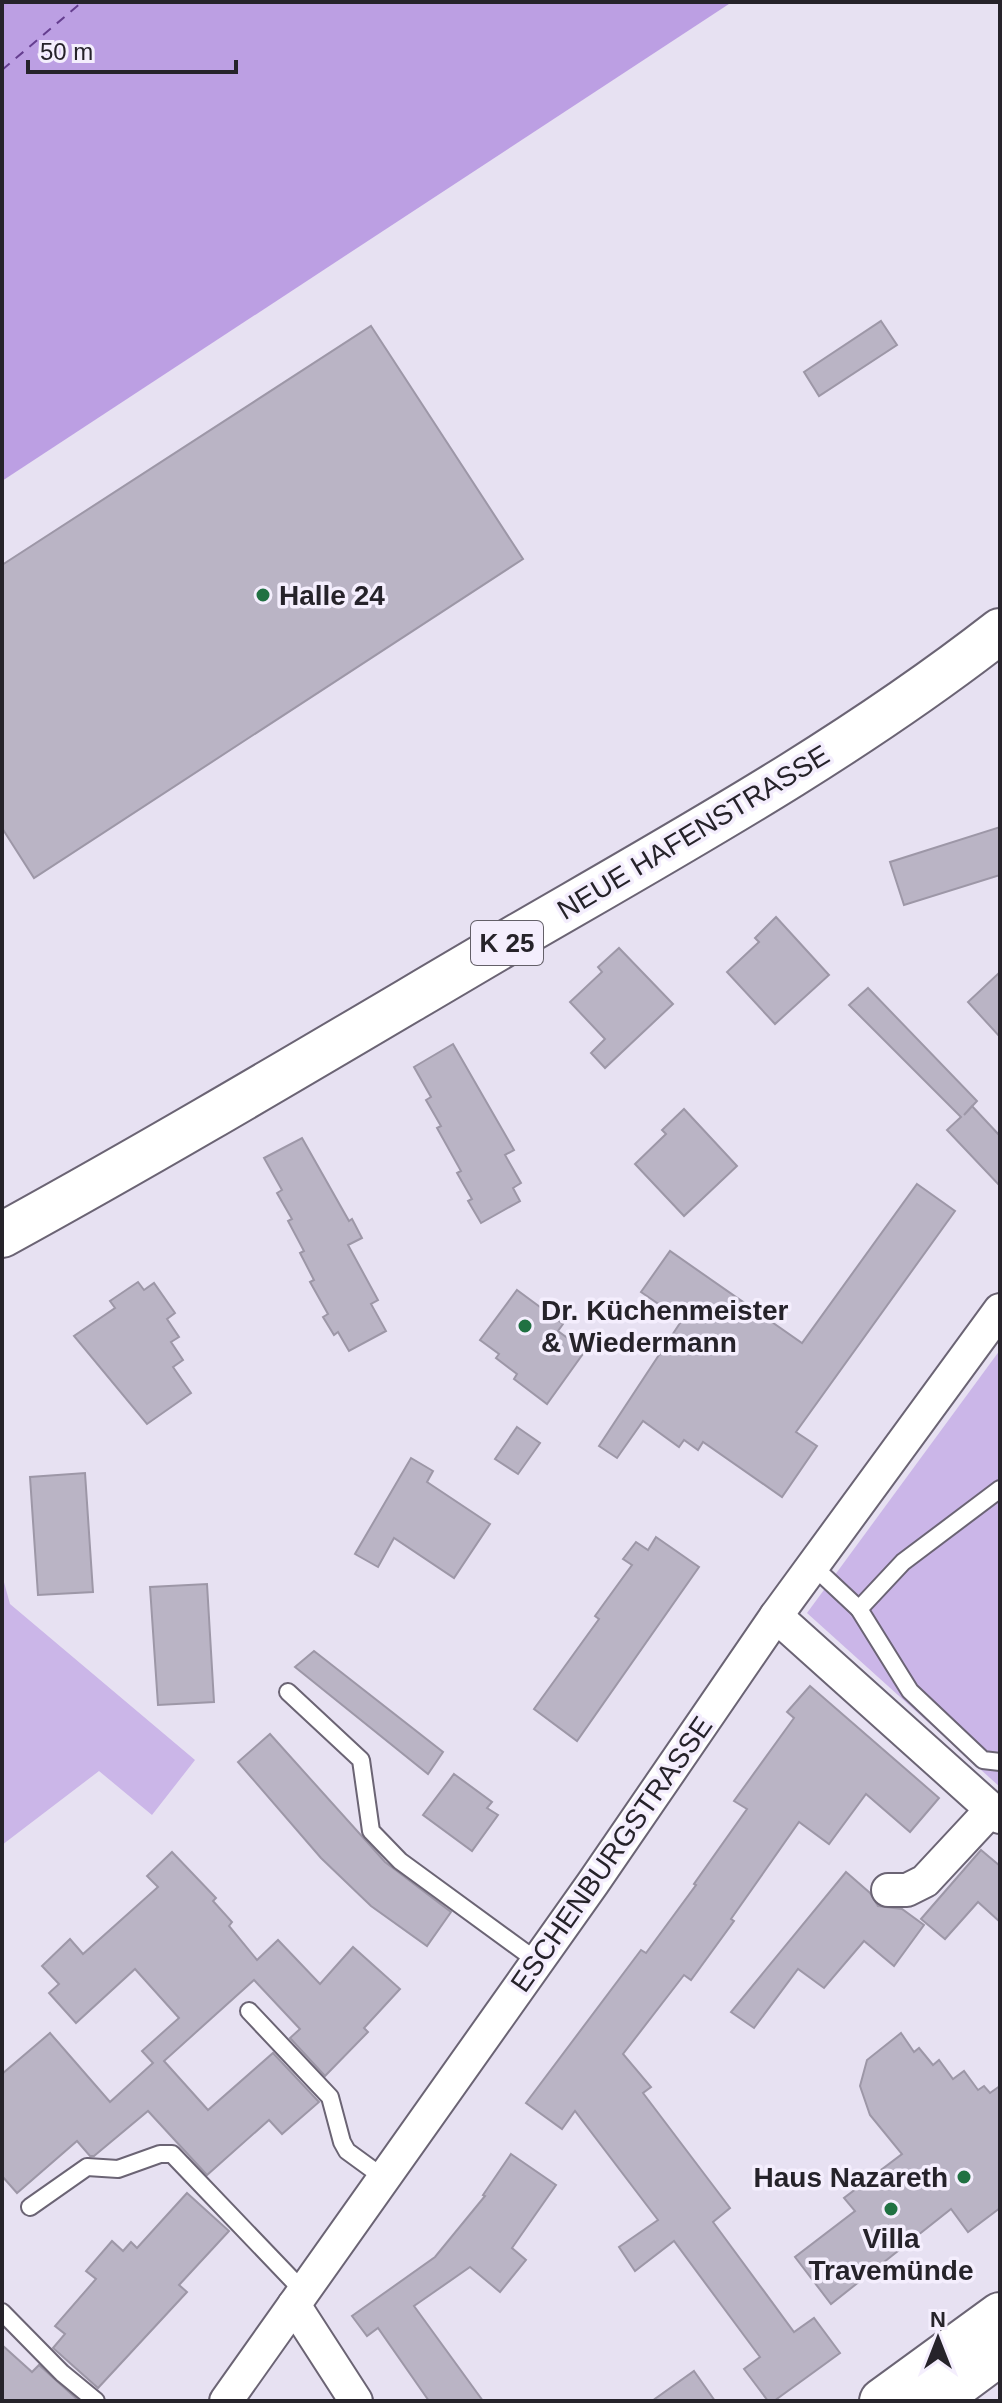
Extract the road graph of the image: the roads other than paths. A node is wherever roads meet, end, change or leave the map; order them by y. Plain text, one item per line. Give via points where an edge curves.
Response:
1 (1000, 631) edge
2 (2, 1235) edge
3 (1000, 1310) edge
4 (1000, 1489) edge
5 (813, 1566) junction
6 (859, 1609) junction
7 (776, 1616) junction
8 (288, 1692) dead end
9 (1000, 1762) edge
10 (996, 1813) edge
11 (888, 1890) dead end
12 (537, 1961) junction
13 (249, 2011) dead end
14 (384, 2178) junction
15 (30, 2207) dead end
16 (299, 2298) junction
17 (2, 2312) edge
18 (1000, 2315) edge
19 (1000, 2353) edge
20 (96, 2401) edge
21 (226, 2401) edge
22 (356, 2401) edge
23 (882, 2401) edge
24 (935, 2401) edge

1 - 2 main road, NEUE HAFENSTRASSE / K 25 via 907,701 731,813
3 - 5 street, ESCHENBURGSTRASSE
4 - 6 lane via 903,1562
5 - 6 lane
5 - 7 street, ESCHENBURGSTRASSE
6 - 9 lane via 910,1691 983,1760
7 - 10 street
7 - 12 street, ESCHENBURGSTRASSE
8 - 12 lane via 361,1760 371,1831 400,1861
10 - 11 street via 925,1881 907,1890
12 - 14 street, ESCHENBURGSTRASSE
13 - 14 lane via 330,2097 347,2151
14 - 16 street, ESCHENBURGSTRASSE
15 - 16 lane via 87,2167 118,2169 172,2154
16 - 21 street, ESCHENBURGSTRASSE
16 - 22 street
17 - 20 lane
18 - 23 main road
19 - 24 main road

